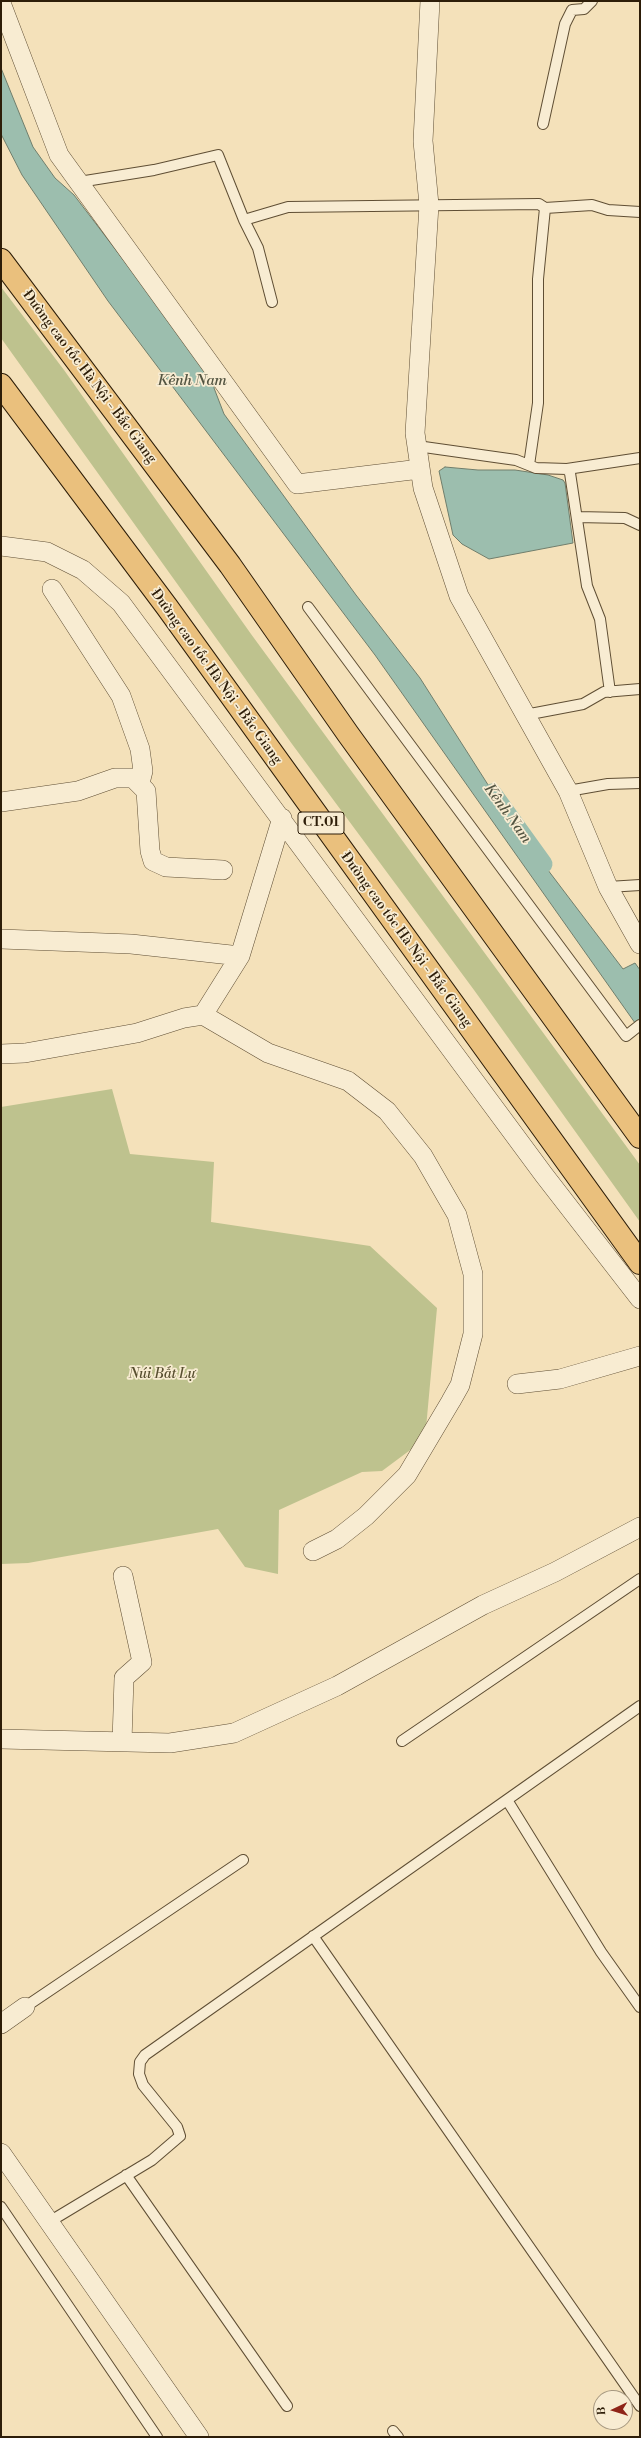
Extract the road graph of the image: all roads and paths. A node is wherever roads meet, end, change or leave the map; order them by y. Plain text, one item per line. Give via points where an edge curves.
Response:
1 (430, 1) edge
2 (592, 1) edge
3 (1, 3) edge
4 (543, 124) dead end
5 (79, 182) junction
6 (429, 205) junction
7 (545, 208) junction
8 (640, 212) edge
9 (244, 220) junction
10 (1, 260) edge
11 (272, 302) dead end
12 (1, 385) edge
13 (417, 446) junction
14 (640, 458) edge
15 (530, 465) junction
16 (420, 469) junction
17 (567, 470) junction
18 (577, 517) junction
19 (640, 525) edge
20 (1, 546) edge
21 (52, 589) dead end
22 (308, 607) dead end
23 (640, 689) edge
24 (610, 692) junction
25 (525, 714) junction
26 (640, 782) edge
27 (140, 783) junction
28 (568, 791) junction
29 (1, 802) edge
30 (282, 818) junction
31 (223, 870) dead end
32 (640, 886) edge
33 (608, 887) junction
34 (1, 939) edge
35 (640, 944) edge
36 (240, 956) junction
37 (203, 1015) junction
38 (638, 1027) edge
39 (1, 1054) edge
40 (640, 1137) edge
41 (640, 1263) edge
42 (640, 1300) edge
43 (640, 1356) edge
44 (516, 1384) dead end
45 (640, 1527) edge
46 (313, 1551) dead end
47 (122, 1576) dead end
48 (640, 1579) edge
49 (640, 1706) edge
50 (1, 1739) edge
51 (402, 1741) dead end
52 (122, 1742) junction
53 (507, 1800) junction
54 (243, 1860) dead end
55 (312, 1936) junction
56 (25, 2007) joint
57 (640, 2008) edge
58 (1, 2024) edge
59 (1, 2153) edge
60 (126, 2175) junction
61 (1, 2207) edge
62 (49, 2222) junction
63 (287, 2406) dead end
64 (640, 2406) edge
65 (157, 2437) edge
66 (199, 2437) edge

1 - 6 street via 423,140
2 - 4 lane via 584,9 572,10 565,24
3 - 5 street via 59,155
5 - 9 lane via 154,170 218,155
5 - 16 street via 297,484
6 - 7 lane via 539,204
6 - 9 lane via 288,207
6 - 13 street via 415,433
7 - 8 lane via 592,206
7 - 15 lane via 538,279 538,403
9 - 11 lane via 258,248
10 - 40 highway, Đường cao tốc Hà Nội - Bắc Giang via 230,566 348,734
12 - 41 highway, Đường cao tốc Hà Nội - Bắc Giang / CT.01 via 167,607
13 - 15 lane via 516,460
13 - 16 street
14 - 17 lane
15 - 17 lane
16 - 25 street via 423,488 459,596
17 - 18 lane via 570,473
18 - 19 lane via 625,518
18 - 24 lane via 587,586 600,619
20 - 30 street via 47,552 83,570 121,602
21 - 27 street via 121,696 140,749 143,771
22 - 38 lane via 626,1036
23 - 24 lane
24 - 25 lane via 604,692 583,704
25 - 28 street
26 - 28 lane
27 - 29 street via 125,776 78,791
27 - 31 street via 146,791 153,862 166,867
28 - 33 street
30 - 36 street
30 - 42 street via 544,1175
32 - 33 lane
33 - 35 street
34 - 36 street via 131,944
36 - 37 street
37 - 39 street via 184,1018 137,1033 25,1053
37 - 46 street via 268,1052 348,1081 387,1111 423,1156 457,1215 472,1274 473,1334 460,1385 451,1401 407,1475 366,1516 337,1539
43 - 44 street via 560,1379
45 - 52 street via 555,1572 483,1605 337,1686 234,1733 170,1743
47 - 52 street via 142,1662 124,1678
48 - 51 lane
49 - 53 lane
50 - 52 street
53 - 55 lane
53 - 57 lane via 600,1952
54 - 56 lane
55 - 60 lane via 145,2055 140,2062 139,2074 143,2085 177,2127 180,2136 152,2160
55 - 64 lane
56 - 58 street
59 - 62 street
60 - 62 lane
60 - 63 lane
61 - 65 lane
62 - 66 street

